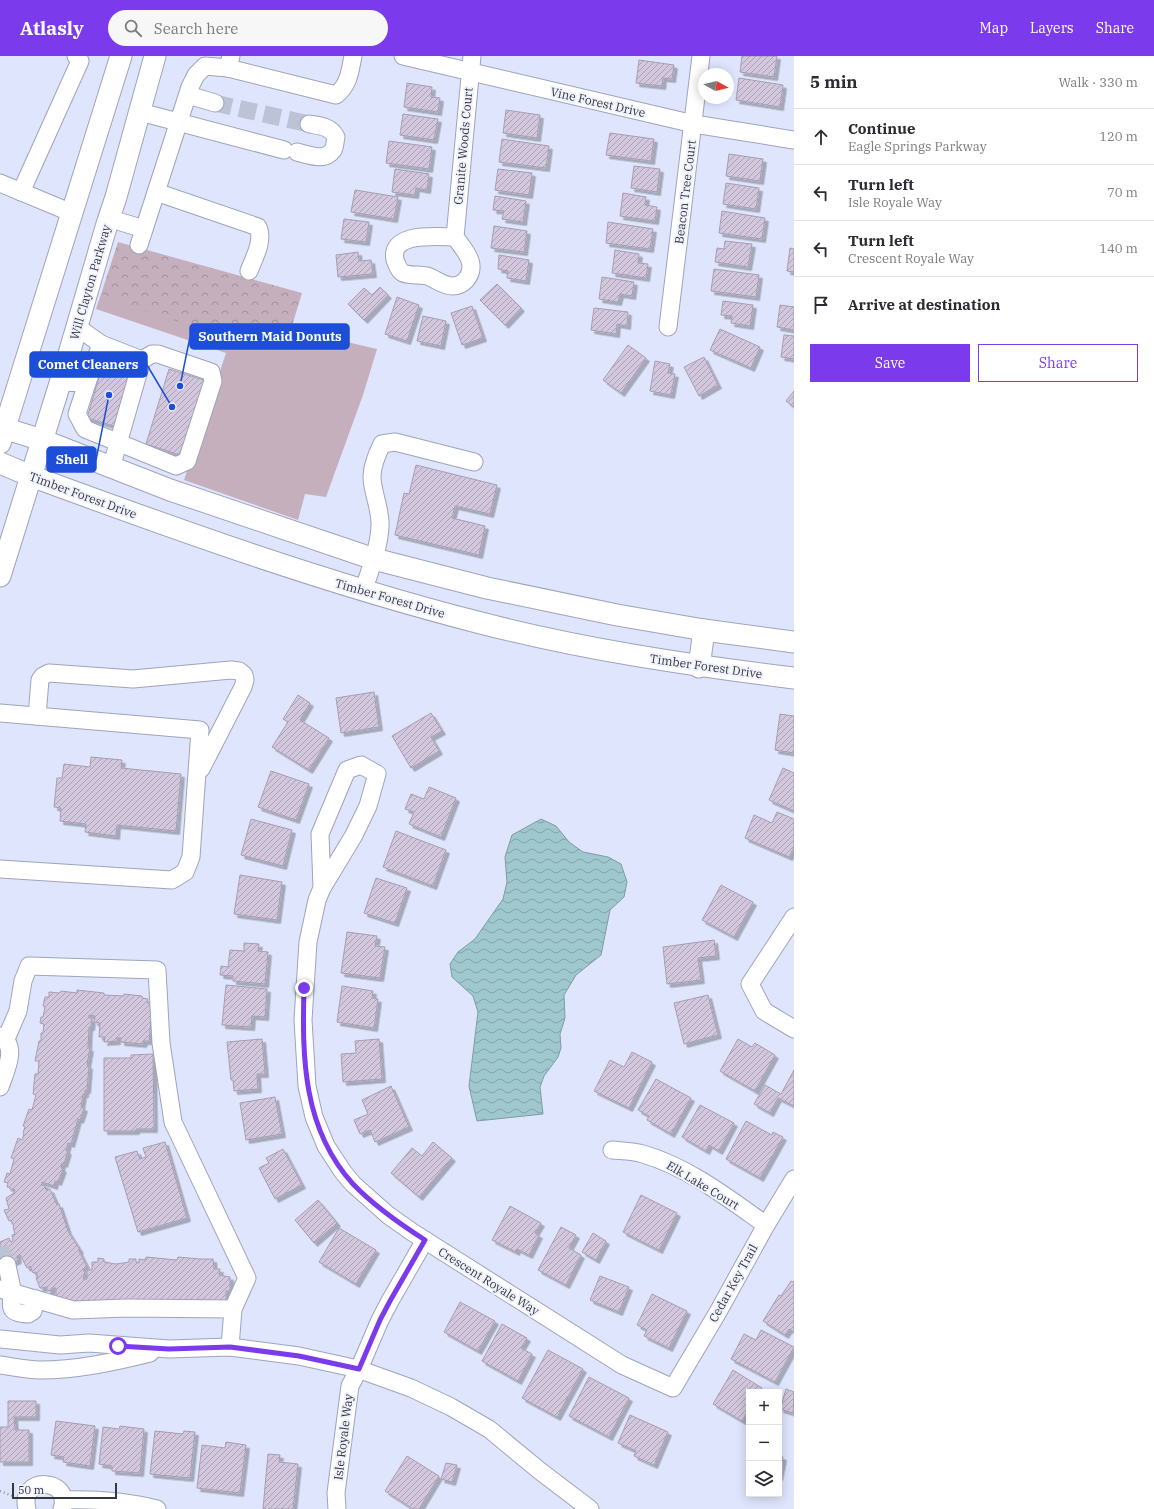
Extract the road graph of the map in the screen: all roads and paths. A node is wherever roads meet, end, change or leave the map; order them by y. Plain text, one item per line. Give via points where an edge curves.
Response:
1 (76, 56) edge
2 (121, 56) edge
3 (156, 56) edge
4 (353, 56) edge
5 (403, 56) edge
6 (701, 56) edge
7 (230, 62) edge
8 (471, 64) edge
9 (188, 95) junction
10 (216, 103) tunnel mouth
11 (140, 112) junction
12 (179, 122) junction
13 (309, 124) tunnel mouth
14 (694, 124) junction
15 (794, 140) edge
16 (0, 183) edge
17 (21, 192) junction
18 (156, 192) junction
19 (72, 213) junction
20 (108, 218) junction
21 (455, 237) dead end
22 (249, 271) dead end
23 (76, 327) junction
24 (668, 327) dead end
25 (101, 344) junction
26 (142, 360) junction
27 (59, 382) junction
28 (87, 383) junction
29 (2, 433) edge
30 (42, 440) junction
31 (118, 442) junction
32 (474, 462) dead end
33 (0, 463) edge
34 (111, 468) junction
35 (30, 476) junction
36 (374, 559) junction
37 (0, 576) edge
38 (363, 591) junction
39 (704, 630) junction
40 (794, 642) edge
41 (699, 666) junction
42 (794, 678) edge
43 (0, 714) edge
44 (37, 716) junction
45 (197, 777) junction
46 (0, 869) edge
47 (322, 888) junction
48 (794, 917) edge
49 (794, 1029) edge
50 (3, 1038) edge
51 (0, 1087) edge
52 (612, 1150) dead end
53 (794, 1179) edge
54 (766, 1225) junction
55 (425, 1240) junction
56 (7, 1264) tunnel mouth
57 (6, 1291) edge
58 (232, 1309) junction
59 (0, 1339) edge
60 (230, 1347) junction
61 (169, 1349) junction
62 (0, 1366) edge
63 (359, 1369) junction
64 (673, 1388) joint
65 (62, 1505) edge
66 (27, 1509) edge
67 (157, 1509) edge
68 (337, 1509) edge
69 (590, 1509) edge

1 - 17 street via 80,61
2 - 19 main road
3 - 11 main road, Will Clayton Parkway
4 - 7 street via 347,83 336,95
5 - 8 street, Vine Forest Drive
6 - 14 street, Beacon Tree Court
7 - 9 street via 205,66 196,75
8 - 14 street, Vine Forest Drive
8 - 21 street, Granite Woods Court
9 - 10 street
9 - 12 street
11 - 12 street
11 - 20 main road, Will Clayton Parkway
12 - 13 street via 290,151 318,157 327,156 333,150 336,137 329,128
12 - 18 street
14 - 15 street, Vine Forest Drive
14 - 24 street, Beacon Tree Court
16 - 17 street
17 - 19 street
18 - 20 street via 142,237
18 - 22 street via 258,227 260,240
19 - 29 main road
20 - 23 main road, Will Clayton Parkway
23 - 25 street
23 - 27 main road, Will Clayton Parkway
25 - 26 street
25 - 28 street
26 - 31 street
26 - 31 street via 152,354 158,354 211,372 213,381 187,461 184,463 176,466
27 - 28 street
27 - 30 main road, Will Clayton Parkway
28 - 31 street via 77,414 82,424 85,429
29 - 30 main road
30 - 34 main road
30 - 35 main road, Will Clayton Parkway
31 - 34 street
32 - 36 street via 395,442 382,444 372,477 380,526
33 - 35 main road, Timber Forest Drive
34 - 36 main road
35 - 37 main road, Will Clayton Parkway
35 - 38 main road, Timber Forest Drive via 223,546
36 - 38 street
36 - 39 main road via 487,588 617,616
38 - 41 main road, Timber Forest Drive via 486,624 606,651
39 - 40 main road
39 - 41 main road
41 - 42 main road, Timber Forest Drive
43 - 44 street
44 - 45 street via 200,730
44 - 45 street via 40,680 48,673 133,679 239,671 244,675 243,688
45 - 46 street via 191,857 185,872 172,880
47 - 47 street, Crescent Royale Way via 368,806 377,774 361,765 347,770 320,834
47 - 55 street, Crescent Royale Way via 310,928 304,1004 303,1037 307,1086 314,1117 326,1146 353,1184 388,1215
48 - 49 street via 750,984 764,1011
50 - 51 street via 9,1044 10,1053
50 - 58 street via 18,1011 23,981 29,966 157,970 161,1043 173,1122 247,1278
52 - 54 street, Elk Lake Court via 641,1154 684,1171
53 - 54 street, Cedar Key Trail
54 - 64 street, Cedar Key Trail
55 - 63 street, Isle Royale Way via 380,1320
55 - 64 street, Crescent Royale Way via 622,1365
56 - 57 street
57 - 58 street via 73,1310
58 - 60 street
59 - 61 street via 60,1346 89,1343
60 - 61 street
60 - 63 street via 299,1356
61 - 62 street via 81,1367 39,1370
63 - 68 street, Isle Royale Way via 350,1386 336,1493
63 - 69 street via 411,1388 451,1407 488,1429
65 - 66 street via 61,1494 57,1489 52,1485 39,1484 26,1498
65 - 67 street via 97,1499

